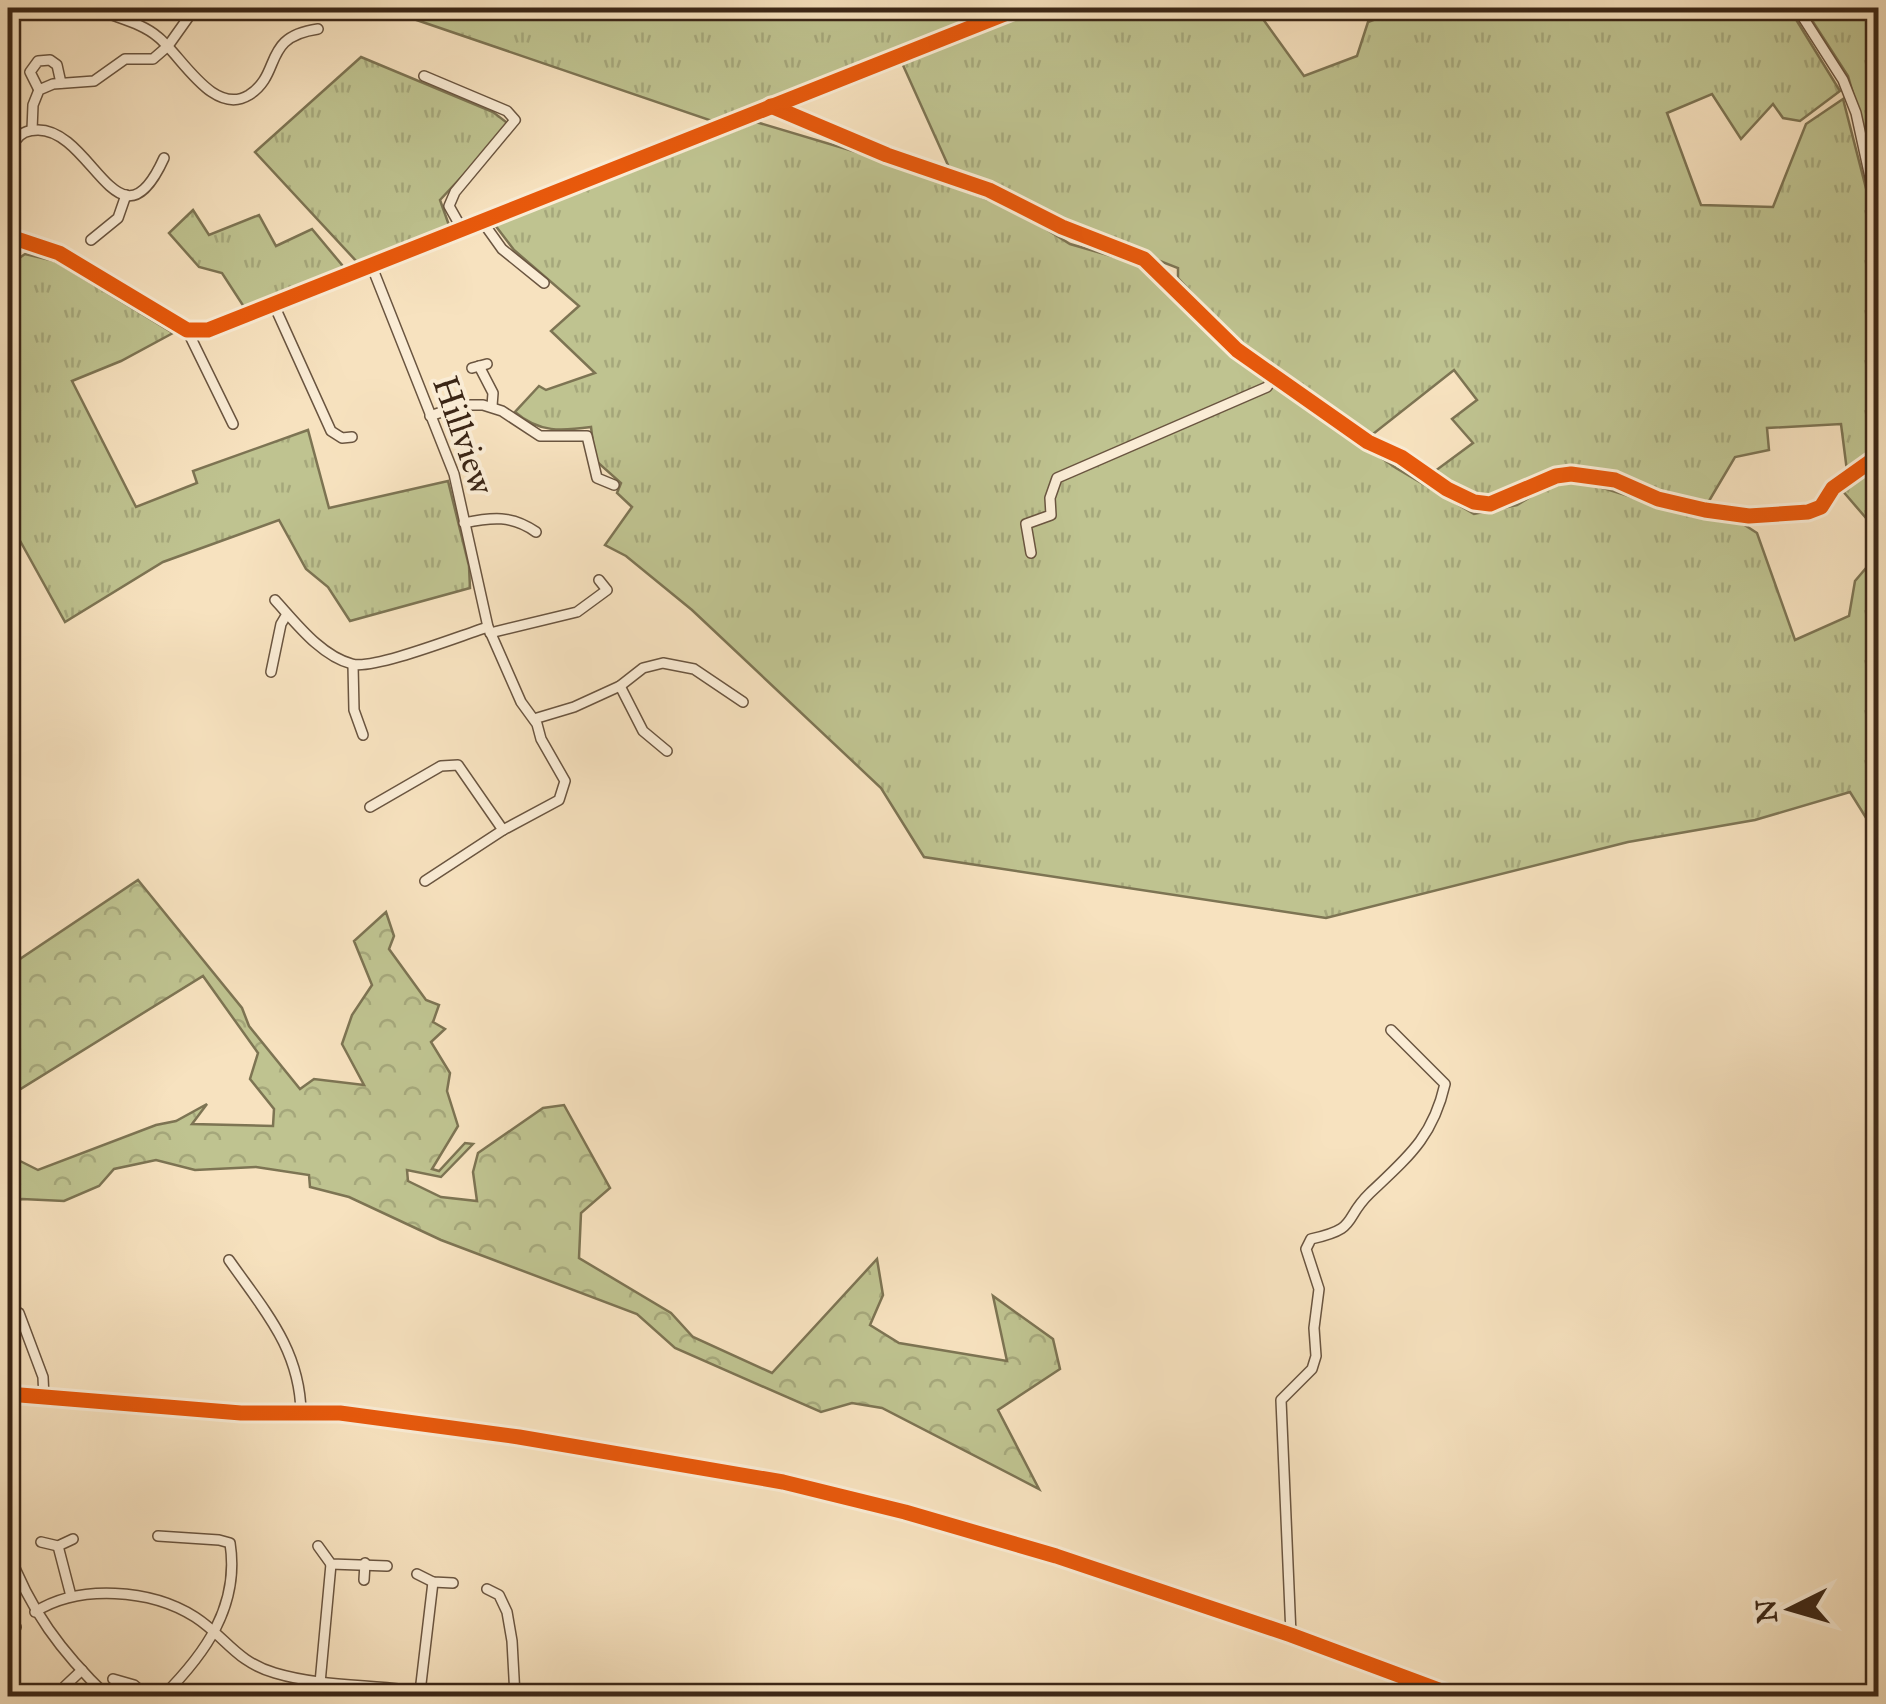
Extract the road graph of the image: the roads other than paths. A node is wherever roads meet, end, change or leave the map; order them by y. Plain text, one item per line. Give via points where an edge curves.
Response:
1 (95, 8) edge
2 (195, 8) edge
3 (1020, 8) edge
4 (1798, 8) edge
5 (318, 29) dead end
6 (168, 46) junction
7 (424, 76) dead end
8 (60, 83) junction
9 (39, 90) junction
10 (771, 106) junction
11 (32, 130) junction
12 (164, 158) dead end
13 (8, 175) edge
14 (126, 195) junction
15 (1878, 214) edge
16 (482, 221) junction
17 (462, 229) junction
18 (8, 236) edge
19 (91, 240) dead end
20 (372, 267) junction
21 (544, 284) dead end
22 (274, 305) junction
23 (187, 330) junction
24 (479, 366) dead end
25 (1275, 375) junction
26 (492, 406) junction
27 (430, 416) junction
28 (233, 424) dead end
29 (352, 437) dead end
30 (1878, 456) edge
31 (614, 485) dead end
32 (464, 522) junction
33 (537, 534) dead end
34 (1031, 553) dead end
35 (599, 580) dead end
36 (275, 600) dead end
37 (288, 614) junction
38 (489, 630) junction
39 (353, 665) junction
40 (271, 672) dead end
41 (620, 686) junction
42 (742, 702) dead end
43 (534, 719) junction
44 (363, 735) dead end
45 (668, 752) dead end
46 (370, 807) dead end
47 (503, 830) junction
48 (425, 881) dead end
49 (1391, 1030) dead end
50 (229, 1260) dead end
51 (18, 1313) dead end
52 (8, 1394) edge
53 (44, 1399) junction
54 (301, 1413) junction
55 (158, 1536) dead end
56 (73, 1539) dead end
57 (42, 1542) dead end
58 (58, 1546) junction
59 (318, 1546) dead end
60 (8, 1550) edge
61 (365, 1563) junction
62 (331, 1564) junction
63 (387, 1566) dead end
64 (417, 1574) dead end
65 (364, 1580) dead end
66 (433, 1582) junction
67 (454, 1583) dead end
68 (487, 1589) dead end
69 (71, 1596) junction
70 (35, 1612) junction
71 (8, 1616) edge
72 (16, 1627) dead end
73 (214, 1633) junction
74 (1291, 1635) junction
75 (82, 1670) junction
76 (113, 1679) dead end
77 (320, 1683) junction
78 (134, 1684) junction
79 (362, 1692) edge
80 (420, 1692) junction
81 (60, 1696) edge
82 (107, 1696) edge
83 (127, 1696) edge
84 (147, 1696) edge
85 (164, 1696) edge
86 (441, 1696) edge
87 (515, 1696) edge
88 (1455, 1696) edge

1 - 6 street
2 - 6 street
3 - 10 street
4 - 15 street via 1856,113
5 - 6 street via 290,36 257,87 241,98 204,88
6 - 8 street via 148,61 120,61 94,80
7 - 17 street via 515,120 455,192 449,206
8 - 9 street
8 - 9 street via 57,65 38,61 30,72
9 - 11 street
10 - 16 street
10 - 25 street via 1144,259 1237,350
11 - 13 street via 12,144
11 - 14 street via 70,141 106,185
12 - 14 street via 151,182
14 - 19 street via 118,218
16 - 17 street
16 - 21 street via 502,249
17 - 20 street
18 - 23 street via 59,253
20 - 22 street
20 - 27 street, Hillview
22 - 23 street via 208,330
22 - 29 street via 331,432
23 - 28 street
24 - 26 street
25 - 30 street via 1368,442 1474,502 1490,504 1571,474 1615,480 1705,510 1748,516 1808,512
25 - 34 street via 1268,387 1057,478 1051,515 1026,524
26 - 27 street via 462,405
26 - 31 street via 540,436 586,436 597,478
27 - 32 street, Hillview via 454,474
32 - 33 street via 501,517
32 - 38 street, Hillview
35 - 38 street via 607,590 585,608
36 - 37 street
37 - 39 street via 318,645
37 - 40 street
38 - 39 street
38 - 43 street, Hillview
39 - 44 street via 354,710
41 - 42 street via 650,665 674,663 694,668
41 - 43 street
41 - 45 street via 643,731
43 - 47 street, Hillview via 563,774 563,795
46 - 47 street via 441,766 458,766
47 - 48 street
49 - 74 street via 1445,1084 1427,1134 1402,1164 1366,1197 1350,1224 1311,1239 1306,1250 1319,1289 1316,1356 1281,1400
50 - 54 street via 291,1355
51 - 53 street
52 - 53 street
53 - 54 street
54 - 74 street via 519,1437 783,1482 1056,1556
55 - 73 street via 230,1543 229,1603
56 - 58 street
57 - 58 street
58 - 69 street
59 - 62 street
60 - 70 street
61 - 62 street
61 - 63 street
61 - 65 street
62 - 77 street
64 - 66 street
66 - 67 street
66 - 80 street
68 - 87 street via 499,1594 507,1612
69 - 70 street
69 - 73 street via 156,1600
70 - 75 street
71 - 72 street
73 - 77 street via 246,1663
73 - 85 street
74 - 88 street
75 - 81 street
75 - 82 street
76 - 78 street
77 - 79 street
78 - 83 street
78 - 84 street
79 - 80 street
80 - 86 street

